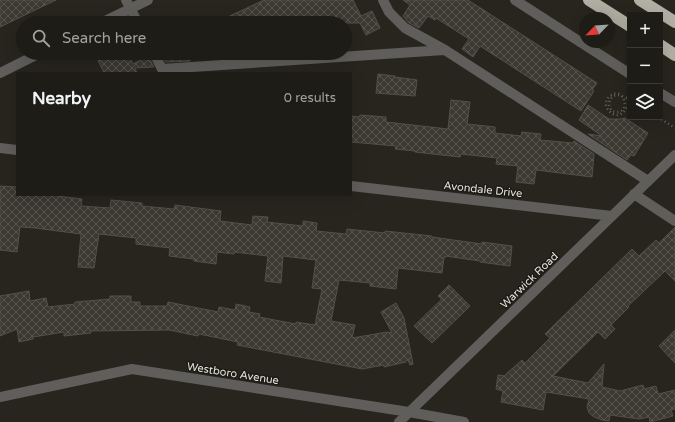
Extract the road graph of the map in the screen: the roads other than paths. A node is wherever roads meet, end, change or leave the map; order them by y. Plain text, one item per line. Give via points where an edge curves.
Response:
1 (148, 0) edge
2 (383, 0) edge
3 (515, 0) edge
4 (589, 0) edge
5 (640, 0) edge
6 (128, 4) edge
7 (111, 16) edge
8 (134, 16) edge
9 (675, 22) edge
10 (627, 24) edge
11 (663, 47) edge
12 (445, 50) junction
13 (675, 55) edge
14 (352, 56) edge
15 (26, 60) edge
16 (158, 60) edge
17 (296, 60) edge
18 (627, 72) edge
19 (0, 73) edge
20 (663, 95) edge
21 (675, 102) edge
22 (0, 148) edge
23 (16, 150) edge
24 (675, 154) edge
25 (648, 180) junction
26 (352, 186) edge
27 (634, 194) junction
28 (612, 216) junction
29 (675, 221) edge
30 (0, 397) edge
31 (409, 412) junction
32 (399, 422) edge
33 (464, 422) edge

1 - 6 street
2 - 12 street via 389,12 405,28
3 - 18 street
4 - 10 highway
5 - 9 highway
6 - 7 street
6 - 8 street
11 - 13 highway
12 - 14 street
12 - 25 street
15 - 19 street
16 - 17 street via 162,69
20 - 21 street
22 - 23 street
24 - 25 street, Warwick Road
25 - 27 street, Warwick Road
26 - 28 street, Avondale Drive
27 - 28 street, Warwick Road
27 - 29 street
28 - 31 street, Warwick Road
30 - 31 street, Westboro Avenue via 132,369
31 - 32 street, Warwick Road
31 - 33 street, Westboro Avenue

